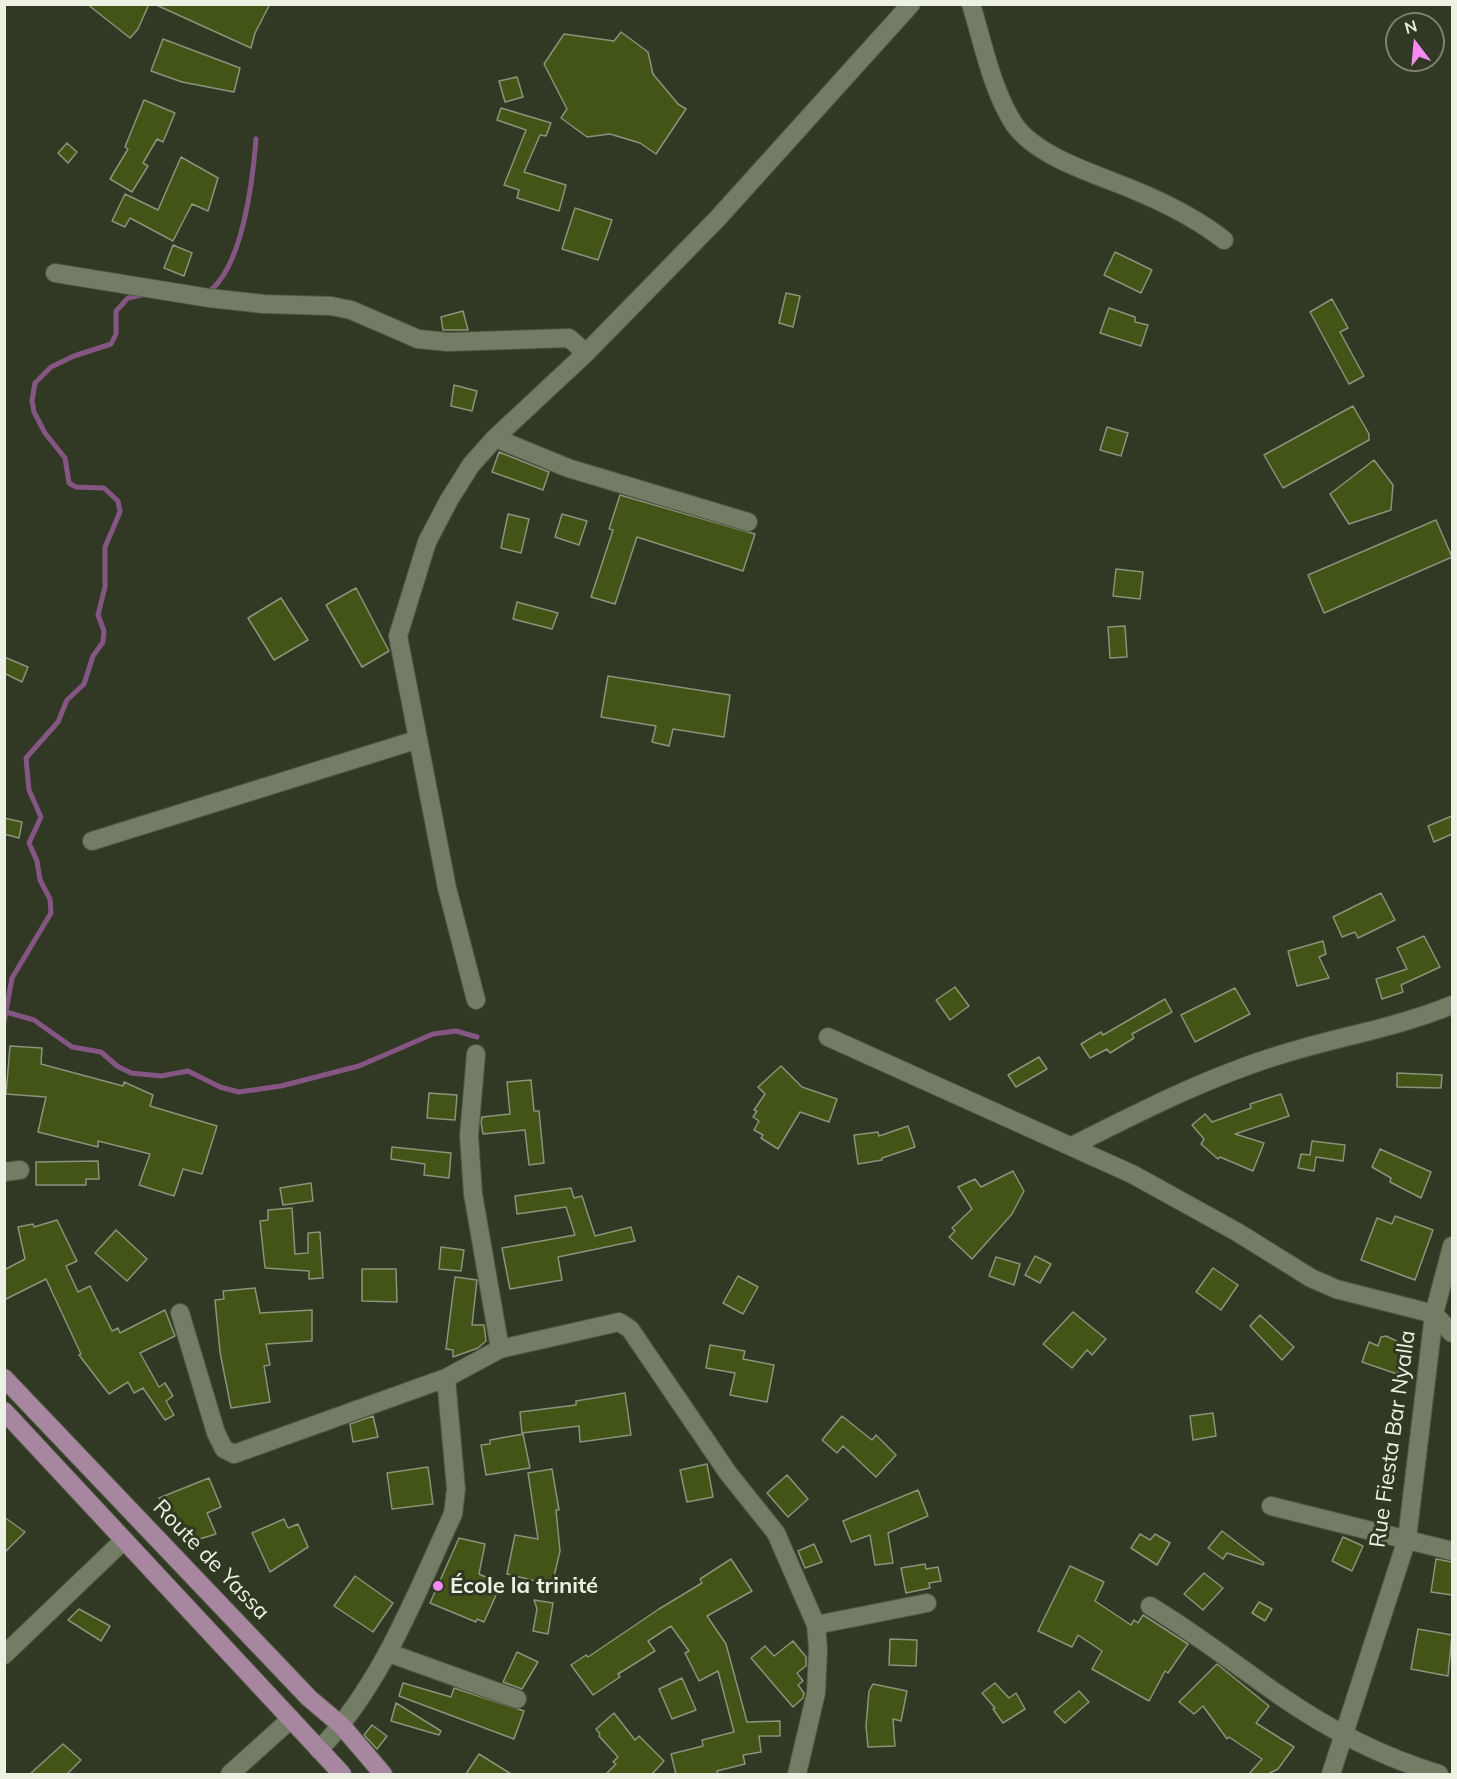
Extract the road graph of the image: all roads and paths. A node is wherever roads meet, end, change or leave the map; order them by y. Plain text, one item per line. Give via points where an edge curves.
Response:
1 (910, 4) edge
2 (971, 4) edge
3 (1224, 240) dead end
4 (56, 273) dead end
5 (586, 353) junction
6 (495, 438) junction
7 (748, 522) dead end
8 (416, 740) junction
9 (92, 841) dead end
10 (476, 1000) dead end
11 (1452, 1005) edge
12 (828, 1037) dead end
13 (476, 1054) dead end
14 (1072, 1146) junction
15 (1452, 1246) edge
16 (180, 1313) dead end
17 (1434, 1314) junction
18 (1452, 1333) edge
19 (500, 1349) junction
20 (4, 1378) edge
21 (446, 1378) junction
22 (4, 1411) edge
23 (1271, 1506) dead end
24 (1407, 1539) junction
25 (124, 1540) junction
26 (1452, 1551) edge
27 (927, 1603) dead end
28 (1150, 1606) dead end
29 (816, 1625) junction
30 (389, 1653) junction
31 (4, 1655) edge
32 (517, 1699) dead end
33 (291, 1719) junction
34 (342, 1726) junction
35 (1346, 1736) junction
36 (319, 1750) junction
37 (230, 1774) edge
38 (342, 1774) edge
39 (383, 1774) edge
40 (797, 1774) edge
41 (1331, 1774) edge
42 (1439, 1774) edge

1 - 5 street via 718,218
2 - 3 street via 998,88 1014,123 1028,140 1144,194
4 - 5 street via 209,298 331,306 351,310 418,339 448,342 569,338
5 - 6 street
6 - 7 street via 568,468
6 - 8 street via 454,491 427,542 398,636
8 - 9 street
8 - 10 street via 447,888
11 - 14 street via 1400,1024 1285,1053 1206,1083
12 - 14 street
13 - 19 street via 469,1136 473,1194
14 - 17 street via 1132,1174 1311,1278 1336,1289
15 - 17 street, Rue Fiesta Bar Nyalla
16 - 21 street via 216,1433 224,1449 234,1454
17 - 18 street
17 - 24 street, Rue Fiesta Bar Nyalla
19 - 21 street
19 - 29 street via 619,1322 630,1329 728,1473 776,1533
20 - 34 main road, Route de Yassa via 309,1698
21 - 30 street via 456,1489 453,1514
22 - 25 main road
23 - 24 street
24 - 26 street
24 - 35 street, Rue Fiesta Bar Nyalla
25 - 31 street
25 - 33 main road
27 - 29 street
28 - 35 street
29 - 40 street via 816,1693
30 - 32 street
30 - 34 street
33 - 36 main road
33 - 37 street
34 - 36 street
34 - 39 main road, Route de Yassa
35 - 41 street, Rue Fiesta Bar Nyalla
35 - 42 street
36 - 38 main road

